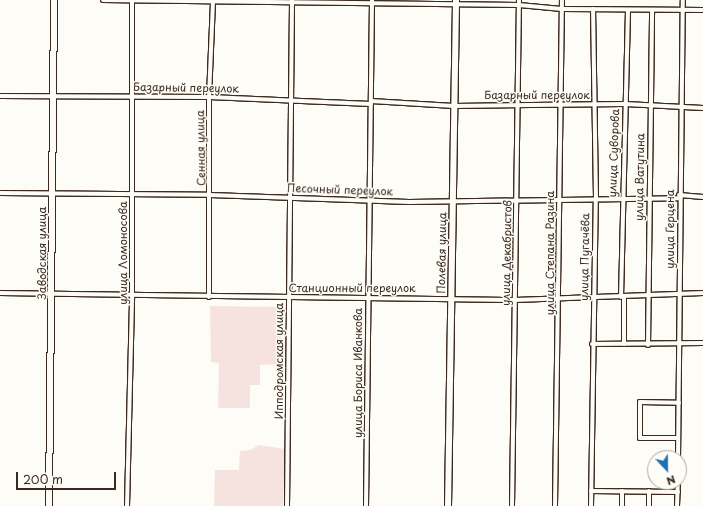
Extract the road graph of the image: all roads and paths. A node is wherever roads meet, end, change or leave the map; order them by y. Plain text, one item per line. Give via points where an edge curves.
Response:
1 (54, 0) edge
2 (103, 0) edge
3 (519, 0) edge
4 (562, 0) edge
5 (683, 0) edge
6 (132, 1) edge
7 (213, 1) edge
8 (292, 2) edge
9 (372, 2) edge
10 (456, 2) edge
11 (519, 5) junction
12 (562, 9) junction
13 (593, 9) junction
14 (628, 10) junction
15 (652, 10) junction
16 (682, 10) junction
17 (703, 10) edge
18 (0, 96) edge
19 (52, 96) junction
20 (132, 96) junction
21 (209, 97) junction
22 (291, 100) junction
23 (371, 102) junction
24 (560, 104) junction
25 (595, 104) junction
26 (625, 104) junction
27 (650, 104) junction
28 (518, 105) junction
29 (681, 105) junction
30 (454, 106) junction
31 (703, 108) edge
32 (0, 192) edge
33 (52, 194) junction
34 (132, 194) junction
35 (210, 195) junction
36 (289, 197) junction
37 (679, 197) junction
38 (703, 197) edge
39 (559, 198) junction
40 (596, 198) junction
41 (622, 198) junction
42 (649, 198) junction
43 (517, 199) junction
44 (370, 200) junction
45 (452, 200) junction
46 (0, 293) edge
47 (52, 293) junction
48 (678, 293) junction
49 (703, 293) edge
50 (132, 294) junction
51 (649, 296) junction
52 (209, 297) junction
53 (288, 297) junction
54 (368, 297) junction
55 (623, 297) junction
56 (451, 298) junction
57 (594, 298) junction
58 (559, 299) junction
59 (515, 300) junction
60 (592, 344) junction
61 (624, 344) junction
62 (679, 344) junction
63 (703, 344) edge
64 (648, 345) junction
65 (679, 403) junction
66 (678, 438) junction
67 (678, 450) edge
68 (591, 491) junction
69 (622, 491) junction
70 (649, 491) junction
71 (678, 492) joint
72 (48, 506) edge
73 (128, 506) edge
74 (287, 506) edge
75 (366, 506) edge
76 (448, 506) edge
77 (512, 506) edge
78 (556, 506) edge
79 (591, 506) edge
80 (622, 506) edge
81 (649, 506) edge
82 (677, 506) edge

1 - 19 main road, Заводская улица
2 - 6 street
3 - 11 street, улица Декабристов
4 - 12 street, улица Степана Разина
5 - 16 street, улица Герцена
6 - 7 street
6 - 20 street, улица Ломоносова
7 - 8 street
7 - 21 street, Сенная улица
8 - 9 street
8 - 22 street, Ипподромская улица
9 - 10 street
9 - 23 street, улица Бориса Иванкова
10 - 11 street
10 - 30 main road, Полевая улица
11 - 12 street
11 - 28 street, улица Декабристов
12 - 13 street
12 - 24 street, улица Степана Разина
13 - 14 street
13 - 25 street, улица Пугачёва
14 - 15 street
14 - 26 street, улица Суворова
15 - 16 street
15 - 27 street, улица Ватутина
16 - 17 street
16 - 29 street, улица Герцена
18 - 19 street, Базарный переулок
19 - 20 street, Базарный переулок
19 - 33 main road, Заводская улица
20 - 21 street, Базарный переулок
20 - 34 street, улица Ломоносова
21 - 22 street, Базарный переулок
21 - 35 street, Сенная улица
22 - 23 street, Базарный переулок
22 - 36 street, Ипподромская улица
23 - 30 street, Базарный переулок
23 - 44 street, улица Бориса Иванкова
24 - 25 street, Базарный переулок
24 - 28 street, Базарный переулок
24 - 39 street, улица Степана Разина
25 - 26 street, Базарный переулок
25 - 40 street, улица Пугачёва
26 - 27 street, Базарный переулок
26 - 41 street, улица Суворова
27 - 29 street, Базарный переулок
27 - 42 street, улица Ватутина
28 - 30 street, Базарный переулок
28 - 43 street, улица Декабристов
29 - 31 street, Базарный переулок
29 - 37 street, улица Герцена
30 - 45 main road, Полевая улица
32 - 33 street, Песочный переулок
33 - 34 street, Песочный переулок
33 - 47 main road, Заводская улица
34 - 35 street, Песочный переулок
34 - 50 street, улица Ломоносова
35 - 36 street, Песочный переулок
35 - 52 street, Сенная улица
36 - 44 street, Песочный переулок
36 - 53 street, Ипподромская улица
37 - 38 street, Песочный переулок
37 - 42 street, Песочный переулок
37 - 48 street, улица Герцена
39 - 40 street, Песочный переулок
39 - 43 street, Песочный переулок
39 - 58 street, улица Степана Разина
40 - 41 street, Песочный переулок
40 - 57 street, улица Пугачёва
41 - 42 street, Песочный переулок
41 - 55 street, улица Суворова
42 - 51 street, улица Ватутина
43 - 45 street, Песочный переулок
43 - 59 street, улица Декабристов
44 - 45 street, Песочный переулок
44 - 54 street, улица Бориса Иванкова
45 - 56 main road, Полевая улица
46 - 47 street, Станционный переулок
47 - 50 street, Станционный переулок
47 - 72 main road, Заводская улица
48 - 49 street, Станционный переулок
48 - 51 street, Станционный переулок
48 - 62 street, улица Герцена
50 - 52 street, Станционный переулок
50 - 73 street, улица Ломоносова
51 - 55 street, Станционный переулок
51 - 64 street, улица Ватутина
52 - 53 street, Станционный переулок
53 - 54 street, Станционный переулок
53 - 74 street, Ипподромская улица
54 - 56 street, Станционный переулок
54 - 75 street, улица Бориса Иванкова
55 - 57 street, Станционный переулок
55 - 61 street, улица Суворова
56 - 59 street, Станционный переулок
56 - 76 main road, Полевая улица
57 - 58 street, Станционный переулок
57 - 60 street, улица Пугачёва
58 - 59 street, Станционный переулок
58 - 78 street, улица Степана Разина
59 - 77 street, улица Декабристов
60 - 61 street
60 - 68 street, улица Пугачёва
61 - 64 street
62 - 63 street
62 - 64 street
62 - 65 street, улица Герцена
65 - 66 street, улица Герцена
65 - 66 street via 640,402 640,438
66 - 67 street, улица Герцена
68 - 69 street
68 - 79 street, улица Пугачёва
69 - 70 street
69 - 80 street
70 - 71 street
70 - 81 street
71 - 82 street

